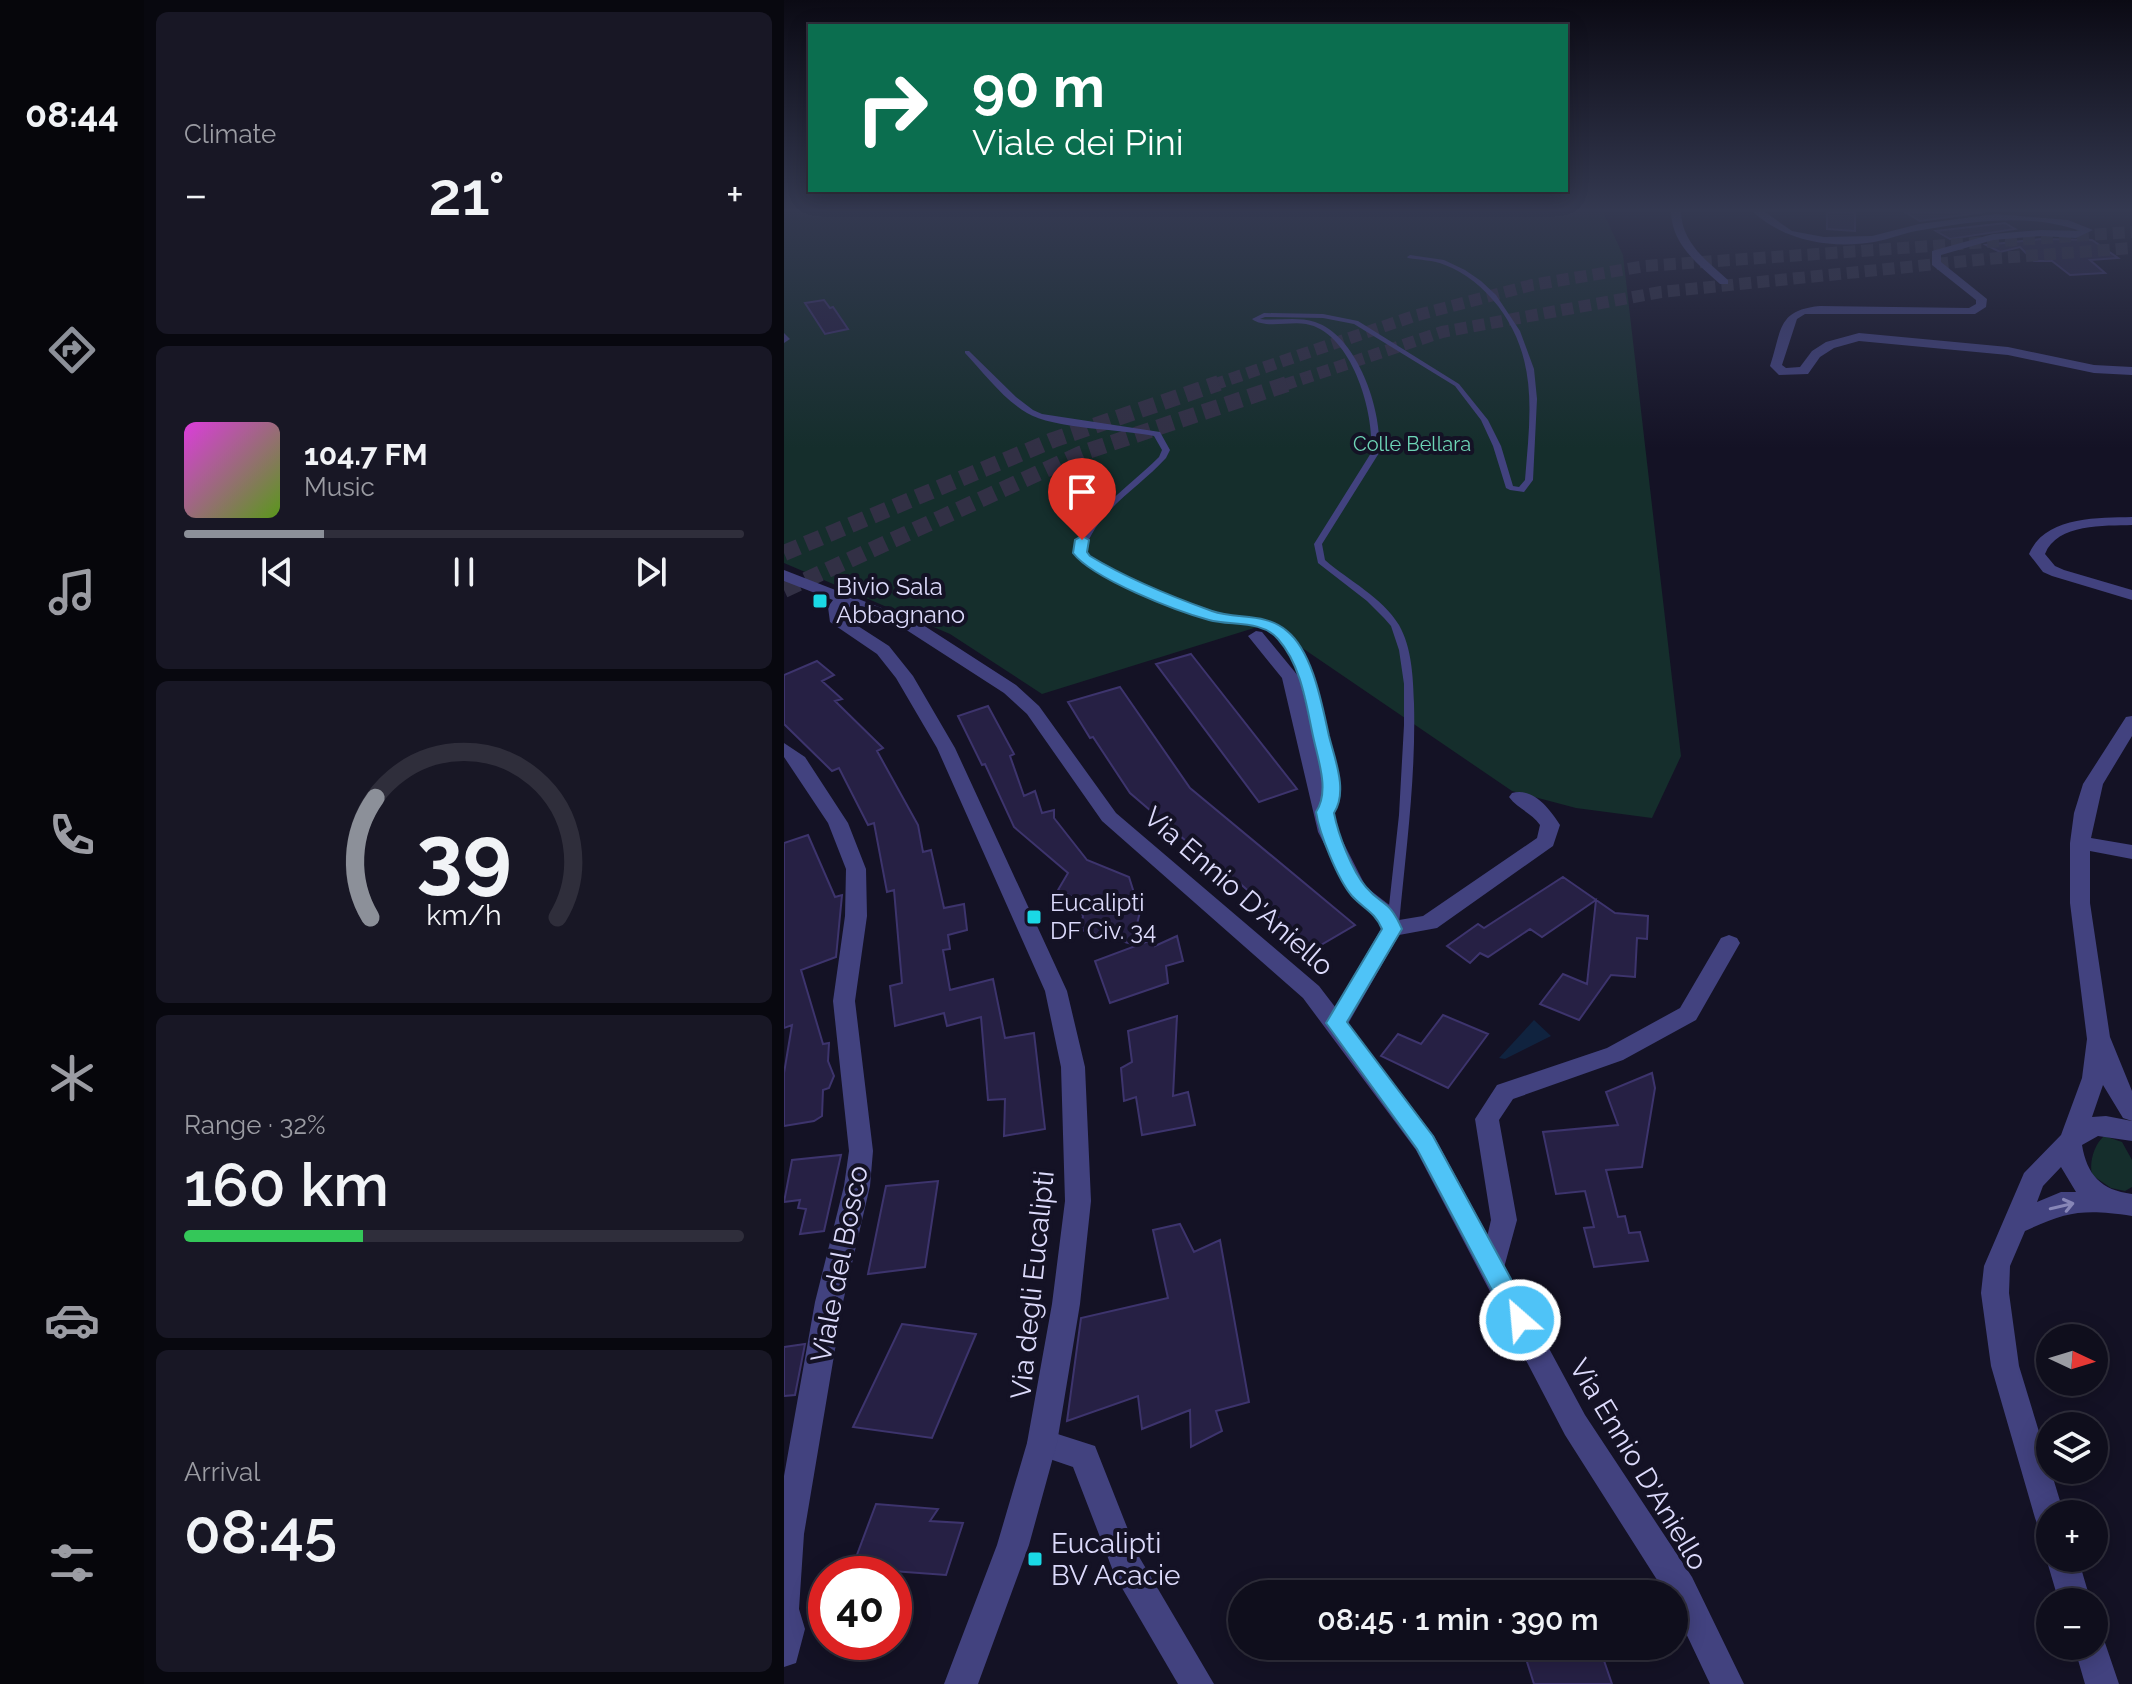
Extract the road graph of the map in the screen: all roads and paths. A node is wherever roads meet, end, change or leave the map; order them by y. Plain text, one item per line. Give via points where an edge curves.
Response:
1 (1487, 291) edge
2 (1969, 291) edge
3 (967, 352) dead end
4 (2132, 371) edge
5 (2132, 521) edge
6 (784, 575) edge
7 (2132, 595) edge
8 (844, 599) junction
9 (1256, 636) dead end
10 (2132, 721) edge
11 (784, 749) edge
12 (1519, 797) dead end
13 (1325, 812) junction
14 (2080, 843) junction
15 (2132, 852) edge
16 (1392, 929) junction
17 (1729, 943) dead end
18 (1337, 1023) junction
19 (2098, 1037) junction
20 (2132, 1111) edge
21 (2132, 1131) edge
22 (2071, 1139) junction
23 (2123, 1203) edge
24 (2012, 1225) junction
25 (1493, 1267) junction
26 (1042, 1443) junction
27 (2045, 1500) edge
28 (784, 1610) edge
29 (784, 1651) edge
30 (2094, 1660) edge
31 (961, 1684) edge
32 (1197, 1684) edge
33 (1727, 1684) edge
34 (2102, 1684) edge

1 - 16 lane via 1523,347 1533,385 1525,488 1510,488 1497,446 1468,397 1427,365 1356,322 1310,316 1255,319 1312,323 1327,330 1362,378 1373,409 1379,439 1375,453 1318,544 1321,561 1362,590 1396,628 1408,665 1409,724
2 - 4 street via 1983,302 1971,312 1797,313 1776,366 1783,372 1804,371 1830,345 1859,337 2008,351 2094,369
3 - 13 lane via 1031,413 1157,434 1166,450 1162,458 1099,517 1082,540 1080,553 1117,578 1213,616 1267,624 1284,635 1308,677 1318,716 1332,795
5 - 7 street via 2056,532 2041,542 2037,554 2058,573
6 - 8 street, Via Ennio D'Aniello
8 - 18 street, Via Ennio D'Aniello via 914,627 1010,689 1033,710 1109,817 1276,960
8 - 26 street, Via degli Eucalipti via 836,607 836,619 883,650 946,748 1065,1021 1073,1067 1078,1201
9 - 13 street via 1290,677
10 - 14 street via 2093,784
11 - 28 street, Viale del Bosco via 796,757 838,823 856,869 856,916 844,1001 861,1151 789,1534
12 - 16 street via 1539,809 1550,825 1552,843 1429,923
13 - 16 street via 1328,832 1358,891 1385,912
14 - 15 street
14 - 19 street via 2080,903
16 - 18 street
17 - 25 street via 1688,1014 1615,1054 1505,1092 1487,1119 1504,1220
18 - 25 street, Via Ennio D'Aniello via 1425,1143
19 - 20 street via 2115,1084
19 - 22 street via 2094,1078
21 - 22 street via 2099,1125 2084,1128
22 - 23 street via 2074,1169 2081,1180
22 - 24 street via 2033,1180
24 -> 23 street via 2061,1203
24 - 27 street via 1997,1266 1998,1323 2005,1366
25 - 33 street, Via Ennio D'Aniello via 1575,1425 1681,1588
26 - 31 street, Via degli Eucalipti via 1013,1545
26 - 32 street via 1084,1456 1126,1565
28 - 29 street, Viale del Bosco via 789,1629
30 - 34 street

